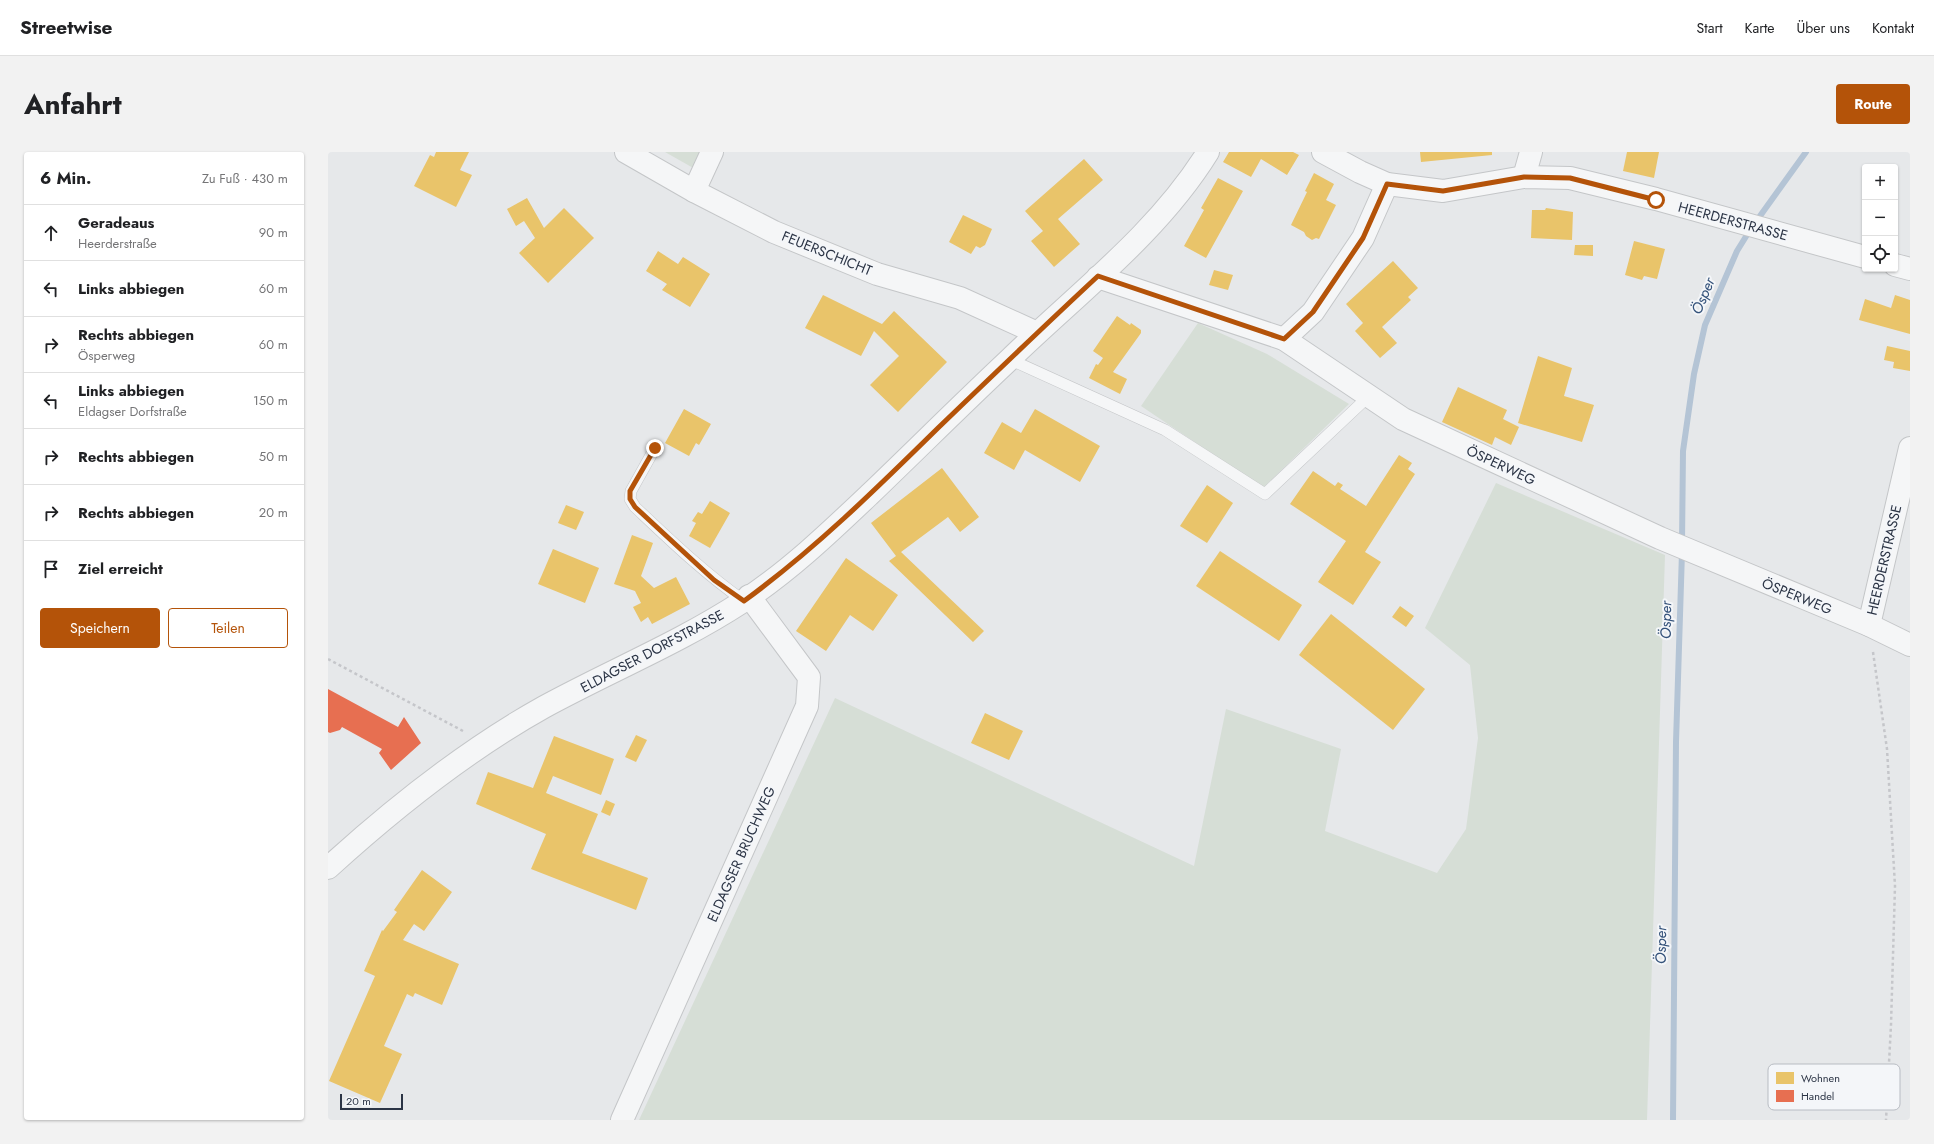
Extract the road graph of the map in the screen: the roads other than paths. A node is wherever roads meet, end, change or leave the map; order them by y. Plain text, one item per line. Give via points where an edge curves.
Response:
1 (626, 152) edge
2 (712, 152) edge
3 (1208, 152) edge
4 (1323, 152) edge
5 (1531, 152) edge
6 (1524, 177) junction
7 (1387, 184) junction
8 (694, 191) junction
9 (1862, 256) edge
10 (1898, 266) edge
11 (1910, 269) edge
12 (1098, 276) junction
13 (1037, 333) junction
14 (1284, 339) junction
15 (1009, 359) junction
16 (1369, 396) junction
17 (655, 448) dead end
18 (1910, 448) edge
19 (747, 598) junction
20 (1869, 625) junction
21 (1910, 645) edge
22 (328, 868) edge
23 (622, 1120) edge

1 - 8 street, FEUERSCHICHT
2 - 8 street
3 - 12 street, ELDAGSER DORFSTRASSE via 1175,198
4 - 7 street, HEERDERSTRASSE
5 - 6 street
6 - 7 street, HEERDERSTRASSE via 1443,191
6 - 9 street, HEERDERSTRASSE via 1570,178
7 - 14 street via 1363,238 1313,312
8 - 13 street, FEUERSCHICHT via 774,232 877,274 960,298
10 - 11 street
12 - 13 street, ELDAGSER DORFSTRASSE
12 - 14 street, ÖSPERWEG
13 - 15 street, ELDAGSER DORFSTRASSE
14 - 16 street, ÖSPERWEG
15 - 16 lane via 1165,430 1265,494
15 - 19 street, ELDAGSER DORFSTRASSE via 834,528
16 - 20 street, ÖSPERWEG via 1403,419 1660,538
17 - 19 lane via 630,491 630,499 635,507 714,580
18 - 20 street, HEERDERSTRASSE
19 - 22 street, ELDAGSER DORFSTRASSE via 662,647 546,706 485,742 402,804
19 - 23 street, ELDAGSER BRUCHWEG via 809,678 807,706
20 - 21 street, ÖSPERWEG

